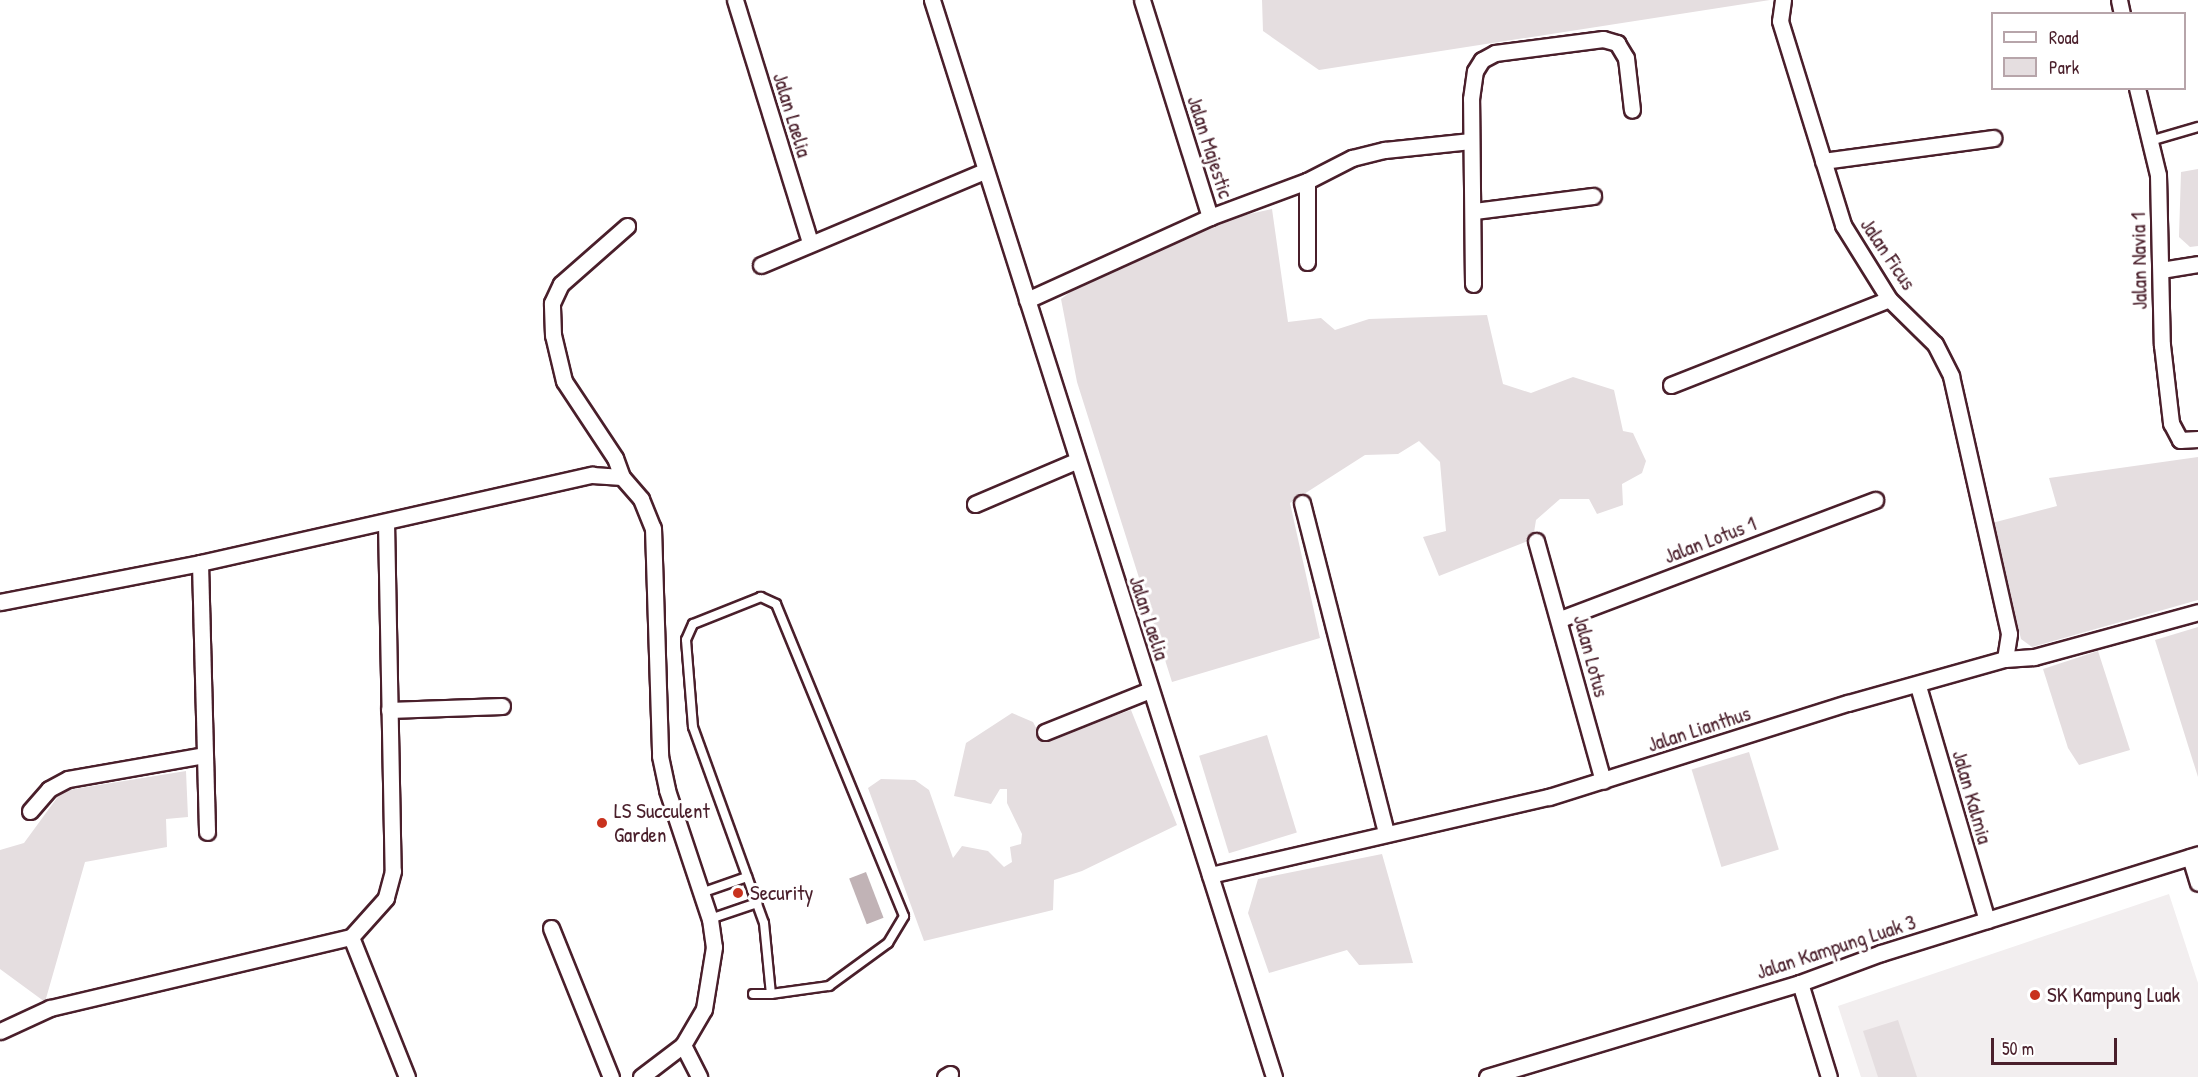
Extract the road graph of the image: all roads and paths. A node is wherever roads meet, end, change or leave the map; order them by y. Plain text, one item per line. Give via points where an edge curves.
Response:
1 (735, 0) edge
2 (932, 0) edge
3 (1142, 0) edge
4 (1783, 0) edge
5 (2137, 90) edge
6 (1632, 110) dead end
7 (2198, 127) edge
8 (1993, 138) dead end
9 (1471, 141) junction
10 (2150, 141) junction
11 (1823, 161) junction
12 (985, 171) junction
13 (1307, 182) junction
14 (1593, 196) dead end
15 (1474, 212) junction
16 (1210, 217) junction
17 (627, 225) dead end
18 (810, 243) junction
19 (1307, 262) dead end
20 (2198, 264) edge
21 (761, 266) dead end
22 (2161, 270) junction
23 (1473, 284) dead end
24 (1027, 300) junction
25 (1889, 300) junction
26 (1671, 385) dead end
27 (2198, 440) edge
28 (1076, 461) junction
29 (622, 477) junction
30 (1875, 500) dead end
31 (1302, 503) dead end
32 (975, 504) dead end
33 (386, 522) junction
34 (1536, 541) dead end
35 (200, 563) junction
36 (0, 602) edge
37 (2198, 612) edge
38 (1560, 619) junction
39 (2005, 659) junction
40 (1918, 686) junction
41 (1150, 690) junction
42 (502, 706) dead end
43 (389, 710) junction
44 (1046, 732) dead end
45 (204, 754) junction
46 (1603, 781) junction
47 (30, 811) dead end
48 (207, 832) dead end
49 (1386, 833) junction
50 (2194, 856) edge
51 (1210, 875) junction
52 (747, 877) junction
53 (2198, 883) edge
54 (701, 892) junction
55 (757, 903) junction
56 (710, 919) junction
57 (1987, 920) junction
58 (551, 928) dead end
59 (351, 937) junction
60 (1800, 983) junction
61 (753, 994) dead end
62 (771, 994) junction
63 (0, 1031) edge
64 (683, 1045) junction
65 (407, 1077) edge
66 (611, 1077) edge
67 (641, 1077) edge
68 (699, 1077) edge
69 (1274, 1077) edge
70 (1487, 1077) edge
71 (1829, 1077) edge

1 - 18 street, Jalan Laelia
2 - 12 street, Jalan Laelia
3 - 16 street, Jalan Majestic
4 - 11 street, Jalan Ficus via 1780,21
5 - 10 street, Jalan Navia 1
6 - 9 street via 1626,58 1617,43 1603,39 1496,53 1482,60 1475,71
7 - 10 lane
8 - 11 street
9 - 13 street via 1385,150 1352,158
9 - 15 street
10 - 22 street, Jalan Navia 1 via 2158,187
11 - 25 street, Jalan Ficus via 1843,225
12 - 18 street
12 - 24 street, Jalan Laelia
13 - 16 street
13 - 19 street
14 - 15 street
15 - 23 street
16 - 24 street, Jalan Majestic
17 - 29 street via 561,284 552,303 553,335 564,381 615,458
18 - 21 street
20 - 22 street
22 - 27 street, Jalan Navia 1 via 2162,345 2174,435 2186,441
24 - 28 street, Jalan Laelia
25 - 26 street
25 - 39 street, Jalan Ficus via 1935,344 1951,376 2009,634
28 - 32 street
28 - 41 street, Jalan Laelia
29 - 33 street via 592,475
29 - 54 street via 641,499 653,528 660,756 667,790
30 - 38 street, Jalan Lotus 1
31 - 49 street
33 - 35 street
33 - 43 street
34 - 38 street, Jalan Lotus
35 - 36 street
35 - 45 street
37 - 39 street, Jalan Lianthus via 2034,657
38 - 46 street, Jalan Lotus
39 - 40 street, Jalan Lianthus
40 - 46 street, Jalan Lianthus via 1848,703
40 - 57 street, Jalan Kalmia
41 - 44 street
41 - 51 street, Jalan Laelia
42 - 43 street
43 - 59 street via 391,884 386,897
45 - 47 street via 68,779 49,789
45 - 48 street
46 - 49 street, Jalan Lianthus
49 - 51 street, Jalan Lianthus
50 - 53 street
50 - 57 street, Jalan Kampung Luak 3
51 - 69 street, Jalan Laelia
52 - 54 lane
52 - 55 lane
52 - 62 lane via 693,727 686,640 693,624 761,597 776,604 904,916 888,943 829,986
54 - 56 street
55 - 56 lane
55 - 62 lane via 764,923
56 - 64 street via 714,947 704,1008
57 - 60 street, Jalan Kampung Luak 3
58 - 66 street
59 - 63 street via 50,1008
59 - 65 street
60 - 70 street, Jalan Kampung Luak 3
60 - 71 street
61 - 62 lane
64 - 67 street
64 - 68 street

